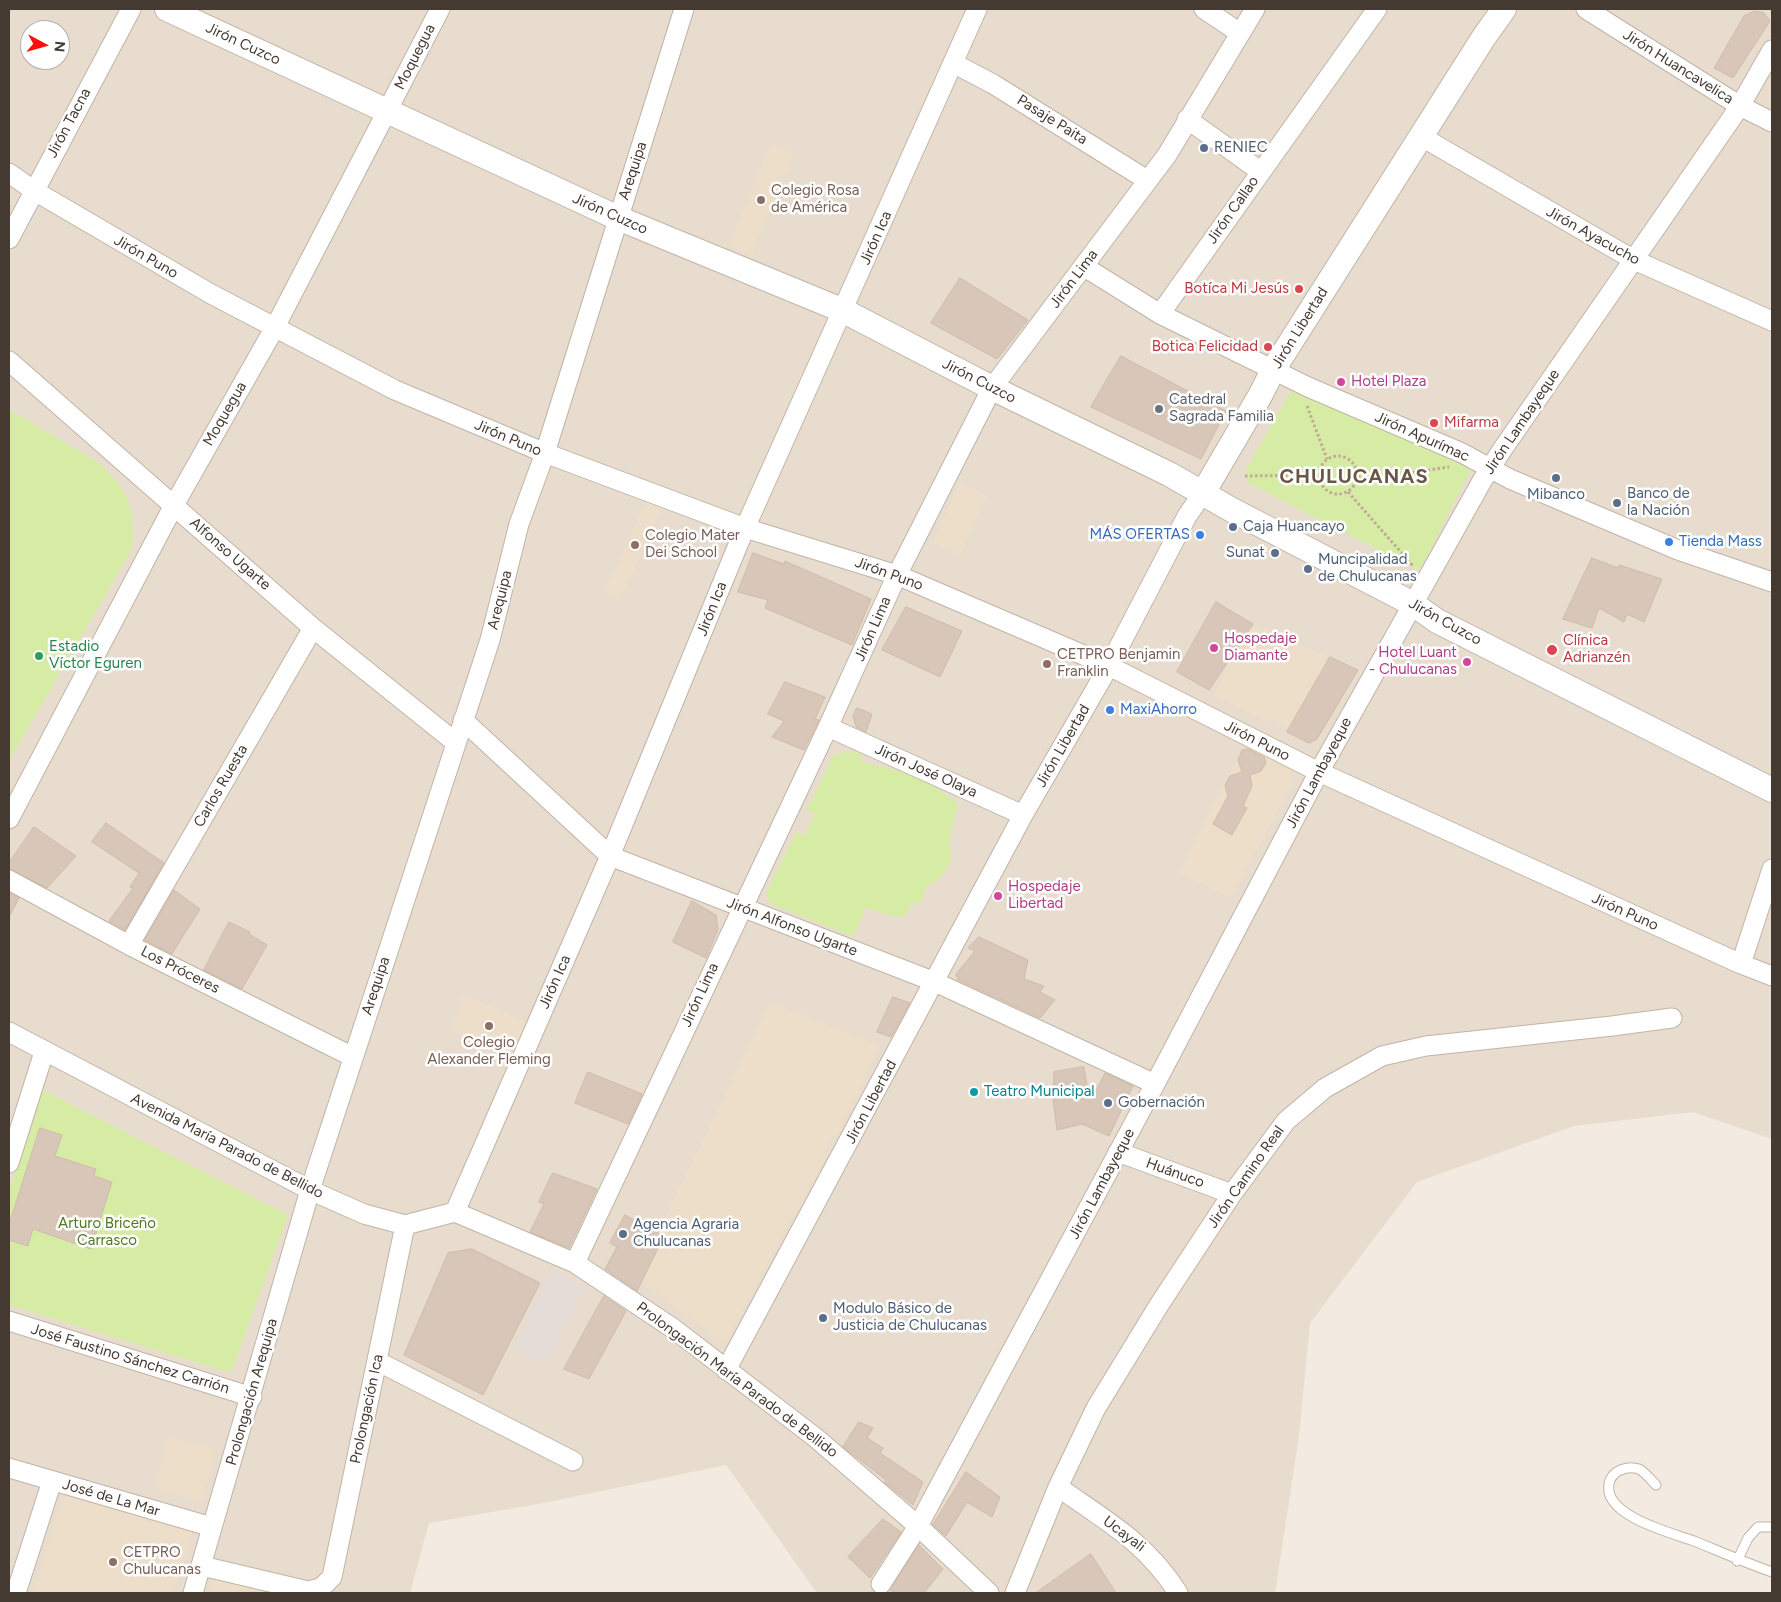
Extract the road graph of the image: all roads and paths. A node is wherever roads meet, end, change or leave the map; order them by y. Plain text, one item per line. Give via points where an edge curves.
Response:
1 (131, 9) edge
2 (440, 9) edge
3 (684, 9) edge
4 (977, 9) edge
5 (1204, 9) edge
6 (1255, 9) edge
7 (1377, 9) edge
8 (1504, 9) edge
9 (1586, 9) edge
10 (174, 10) edge
11 (1240, 33) junction
12 (1772, 50) edge
13 (953, 63) junction
14 (1740, 106) junction
15 (387, 112) junction
16 (1188, 119) junction
17 (1772, 122) edge
18 (1422, 137) junction
19 (1260, 171) junction
20 (9, 173) edge
21 (1147, 180) junction
22 (33, 190) junction
23 (618, 218) junction
24 (9, 239) edge
25 (1634, 260) junction
26 (1083, 266) junction
27 (844, 310) junction
28 (1160, 314) junction
29 (1772, 321) edge
30 (274, 329) junction
31 (9, 361) edge
32 (1273, 370) junction
33 (992, 388) junction
34 (1304, 400) dead end
35 (545, 453) junction
36 (1327, 459) junction
37 (1453, 466) dead end
38 (1491, 468) junction
39 (1318, 475) junction
40 (1245, 476) dead end
41 (1358, 477) junction
42 (1348, 492) junction
43 (1203, 493) junction
44 (174, 505) junction
45 (745, 528) junction
46 (1417, 570) dead end
47 (897, 575) junction
48 (1772, 582) edge
49 (1413, 604) junction
50 (314, 628) junction
51 (1109, 666) junction
52 (463, 720) junction
53 (828, 727) junction
54 (455, 742) junction
55 (1319, 772) junction
56 (1772, 790) edge
57 (1023, 815) junction
58 (9, 819) edge
59 (610, 856) junction
60 (1772, 869) edge
61 (9, 880) edge
62 (741, 908) junction
63 (129, 945) junction
64 (1741, 964) junction
65 (1772, 976) edge
66 (935, 982) junction
67 (1672, 1018) dead end
68 (9, 1032) edge
69 (44, 1052) junction
70 (353, 1057) junction
71 (1155, 1084) junction
72 (1118, 1152) junction
73 (9, 1163) edge
74 (310, 1190) junction
75 (1232, 1194) junction
76 (455, 1212) junction
77 (405, 1225) junction
78 (575, 1262) junction
79 (9, 1321) edge
80 (377, 1361) junction
81 (726, 1370) junction
82 (252, 1397) junction
83 (573, 1461) dead end
84 (9, 1468) edge
85 (52, 1481) junction
86 (1656, 1485) dead end
87 (1058, 1487) junction
88 (918, 1526) junction
89 (212, 1527) junction
90 (1772, 1527) edge
91 (1738, 1561) junction
92 (202, 1566) junction
93 (1772, 1572) edge
94 (881, 1584) dead end
95 (16, 1593) edge
96 (192, 1593) edge
97 (989, 1593) edge
98 (1015, 1593) edge
99 (1178, 1593) edge

1 - 22 street, Jirón Tacna
2 - 15 street, Moquegua
3 - 23 street, Arequipa
4 - 13 street, Jirón Ica
5 - 11 street
6 - 11 street, Jirón Lima
7 - 19 street, Jirón Callao
8 - 18 street, Jirón Libertad
9 - 14 street, Jirón Huancavelica
10 - 15 street, Jirón Cuzco
11 - 16 street, Jirón Lima
12 - 14 street, Jirón Lambayeque
13 - 21 street, Pasaje Paita via 993,84
13 - 27 street, Jirón Ica
14 - 17 street, Jirón Huancavelica
14 - 25 street, Jirón Lambayeque
15 - 23 street, Jirón Cuzco
15 - 30 street, Moquegua
16 - 19 street
16 - 21 street, Jirón Lima
18 - 25 street, Jirón Ayacucho
18 - 32 street, Jirón Libertad
19 - 28 street, Jirón Callao
20 - 22 street, Jirón Puno
21 - 26 street, Jirón Lima
22 - 24 street, Jirón Tacna
22 - 30 street, Jirón Puno
23 - 27 street, Jirón Cuzco
23 - 35 street, Arequipa
25 - 29 street, Jirón Ayacucho
25 - 38 street, Jirón Lambayeque
26 - 28 street, Jirón Apurímac
26 - 33 street, Jirón Lima
27 - 33 street, Jirón Cuzco
27 - 45 street, Jirón Ica
28 - 32 street, Jirón Apurímac
30 - 35 street, Jirón Puno via 396,390
30 - 44 street, Moquegua
31 - 44 street, Alfonso Ugarte
32 - 38 street, Jirón Apurímac
32 - 43 street, Jirón Libertad
33 - 43 street, Jirón Cuzco
33 - 47 street, Jirón Lima
34 - 36 path
35 - 45 street, Jirón Puno
35 - 52 street, Arequipa via 519,524 490,640
36 - 39 path
36 - 41 path via 1337,455 1348,458 1356,466
37 - 41 path
38 - 48 street, Jirón Apurímac via 1678,550
38 - 49 street, Jirón Lambayeque
39 - 40 path
39 - 42 path via 1328,492 1338,495
41 - 42 path
42 - 46 path
43 - 49 street, Jirón Cuzco
43 - 51 street, Jirón Libertad via 1187,516
44 - 50 street, Alfonso Ugarte
44 - 58 street, Moquegua
45 - 47 street, Jirón Puno
45 - 59 street, Jirón Ica
47 - 51 street, Jirón Puno
47 - 53 street, Jirón Lima
49 - 55 street, Jirón Lambayeque
49 - 56 street, Jirón Cuzco via 1437,621
50 - 54 street, Alfonso Ugarte
50 - 63 street, Carlos Ruesta
51 - 55 street, Jirón Puno
51 - 57 street, Jirón Libertad
52 - 54 street, Arequipa
52 - 59 street, Jirón Alfonso Ugarte
53 - 57 street, Jirón José Olaya
53 - 62 street, Jirón Lima
54 - 70 street, Arequipa
55 - 64 street, Jirón Puno
55 - 71 street, Jirón Lambayeque
57 - 66 street, Jirón Libertad
59 - 62 street, Jirón Alfonso Ugarte
59 - 76 street, Jirón Ica
60 - 64 street
61 - 63 street, Los Próceres
62 - 66 street, Jirón Alfonso Ugarte
62 - 78 street, Jirón Lima
63 - 70 street, Los Próceres
64 - 65 street, Jirón Puno
66 - 71 street, Jirón Alfonso Ugarte
66 - 81 street, Jirón Libertad
67 - 75 street, Jirón Camino Real via 1426,1046 1382,1056 1325,1088 1286,1121
68 - 69 street, Avenida María Parado de Bellido
69 - 73 street
69 - 74 street, Avenida María Parado de Bellido
70 - 74 street, Arequipa
71 - 72 street, Jirón Lambayeque
72 - 75 street, Huánuco
72 - 88 street, Jirón Lambayeque
74 - 77 street, Avenida María Parado de Bellido via 364,1214
74 - 82 street, Prolongación Arequipa
75 - 87 street, Jirón Camino Real via 1100,1400
76 - 77 street, Avenida María Parado de Bellido
76 - 78 street, Prolongación María Parado de Bellido
77 - 80 street, Prolongación Ica
78 - 81 street, Prolongación María Parado de Bellido via 674,1329
79 - 82 street, José Faustino Sánchez Carrión
80 - 83 street
80 - 92 street, Prolongación Ica via 332,1577 321,1588 308,1591
81 - 88 street, Prolongación María Parado de Bellido via 816,1438
82 - 89 street, Prolongación Arequipa
84 - 85 street, José de La Mar
85 - 89 street, José de La Mar
85 - 95 street
86 - 91 lane via 1640,1470 1627,1467 1616,1472 1609,1482 1609,1496 1615,1504 1653,1528
87 - 98 street, Jirón Camino Real
87 - 99 street, Ucayali via 1149,1553
88 - 94 street, Jirón Lambayeque
88 - 97 street, Prolongación María Parado de Bellido
89 - 92 street, Prolongación Arequipa
90 - 91 lane via 1758,1527 1748,1538
91 - 93 lane
92 - 96 street, Prolongación Arequipa

